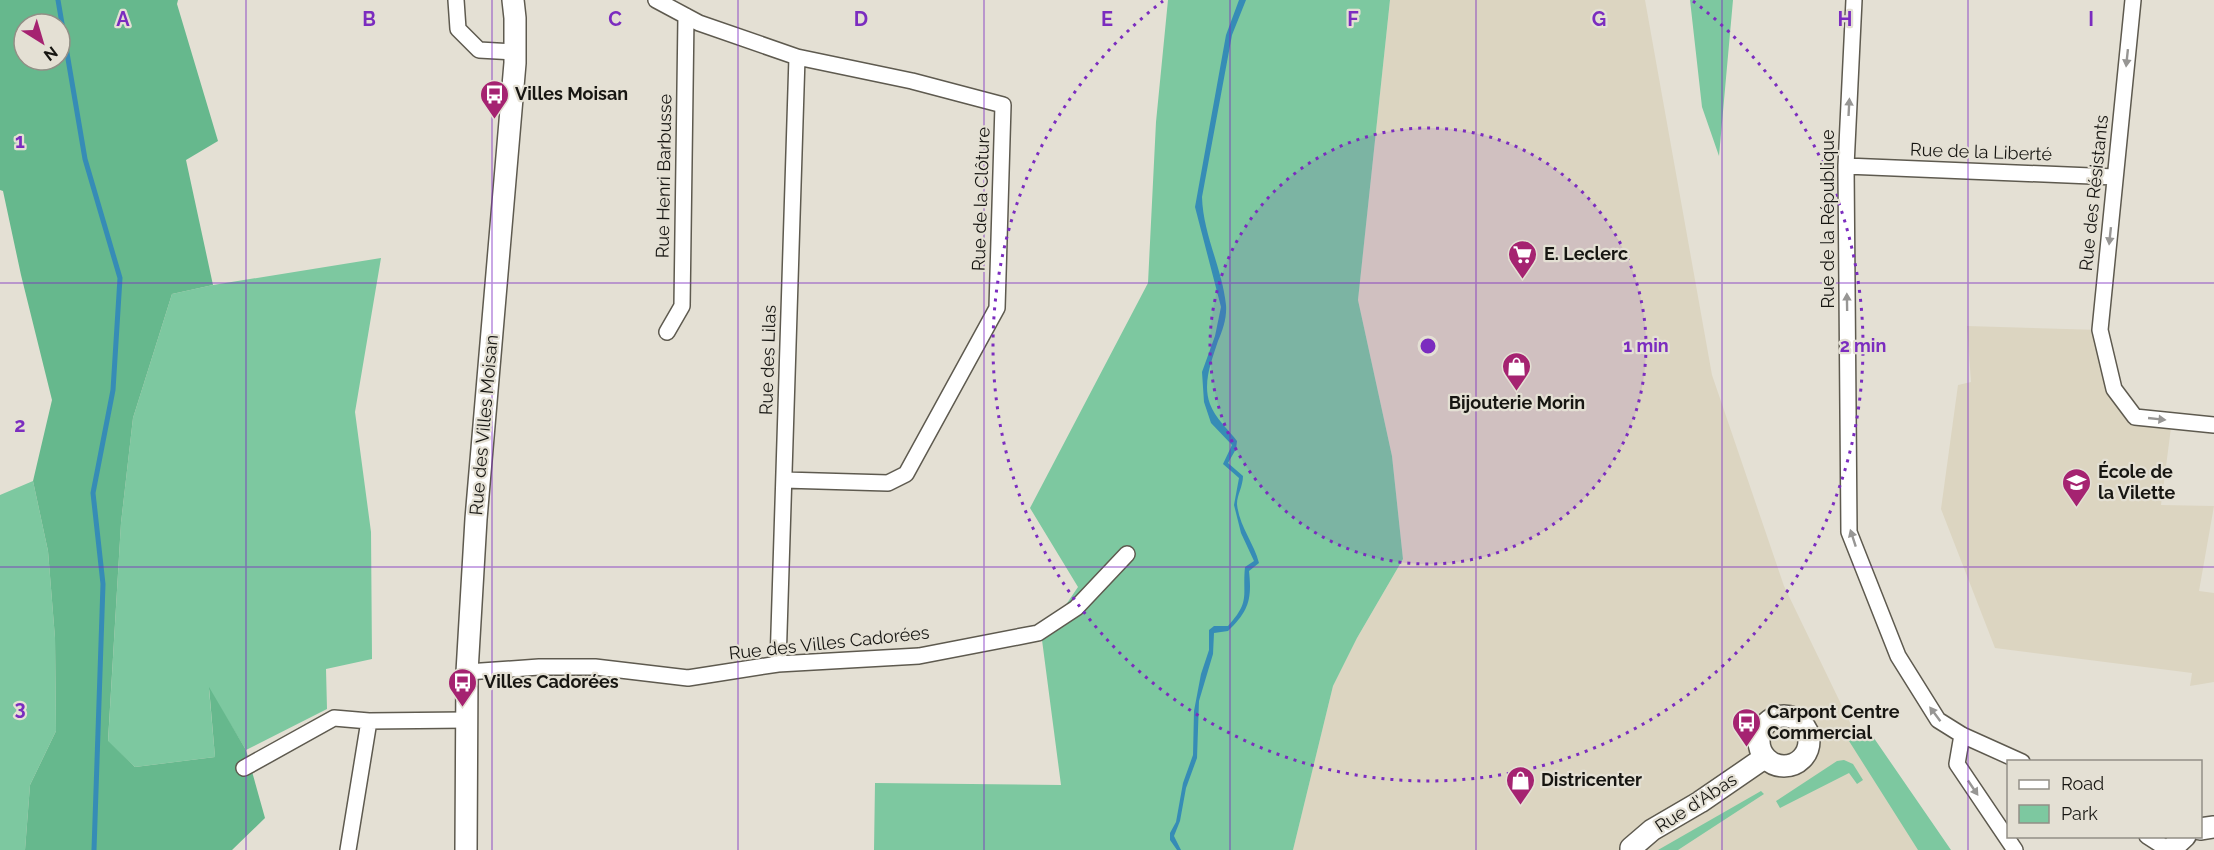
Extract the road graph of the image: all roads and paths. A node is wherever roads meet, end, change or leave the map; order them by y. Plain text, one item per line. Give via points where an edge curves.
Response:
1 (456, 0) edge
2 (513, 0) edge
3 (656, 0) edge
4 (1854, 0) edge
5 (2133, 0) edge
6 (686, 16) junction
7 (516, 52) junction
8 (797, 57) junction
9 (1846, 166) junction
10 (2115, 177) junction
11 (667, 332) dead end
12 (2214, 425) edge
13 (783, 480) junction
14 (1127, 554) dead end
15 (778, 664) junction
16 (467, 672) junction
17 (465, 720) junction
18 (369, 721) junction
19 (1962, 735) junction
20 (1764, 758) dead end
21 (2018, 760) edge
22 (244, 768) dead end
23 (2149, 838) edge
24 (2184, 838) edge
25 (348, 850) edge
26 (466, 850) edge
27 (1631, 850) edge
28 (2015, 850) edge
29 (2169, 850) edge

1 - 7 street via 458,29 479,50
2 - 7 main road, Rue des Villes Moisan
3 - 6 street, Rue de la Clôture
9 -> 4 street, Rue de la République
5 -> 10 street, Rue des Résistants
6 - 8 street, Rue de la Clôture
6 - 11 street, Rue Henri Barbusse via 682,306
7 - 16 main road, Rue des Villes Moisan via 476,519
8 - 13 street, Rue des Lilas
8 - 13 street, Rue de la Clôture via 1003,105 998,284 997,308 906,474 888,483
9 - 10 street, Rue de la Liberté
19 -> 9 street, Rue de la République via 1938,720 1898,656 1850,532
10 -> 12 street, Rue des Résistants via 2100,330 2114,388 2135,417
13 - 15 street, Rue des Lilas
14 - 15 street, Rue des Villes Cadorées via 1076,608 1038,633 918,656
15 - 16 street, Rue des Villes Cadorées via 688,678 595,667
16 - 17 main road, Rue des Villes Moisan
17 - 18 street
17 - 26 main road, Rue des Villes Moisan
18 - 22 street via 334,718
18 - 25 street
19 - 21 street, Rue de la République
19 -> 28 street via 1957,764
20 - 27 main road, Rue d'Abas via 1652,830
23 - 29 street
24 - 29 main road

